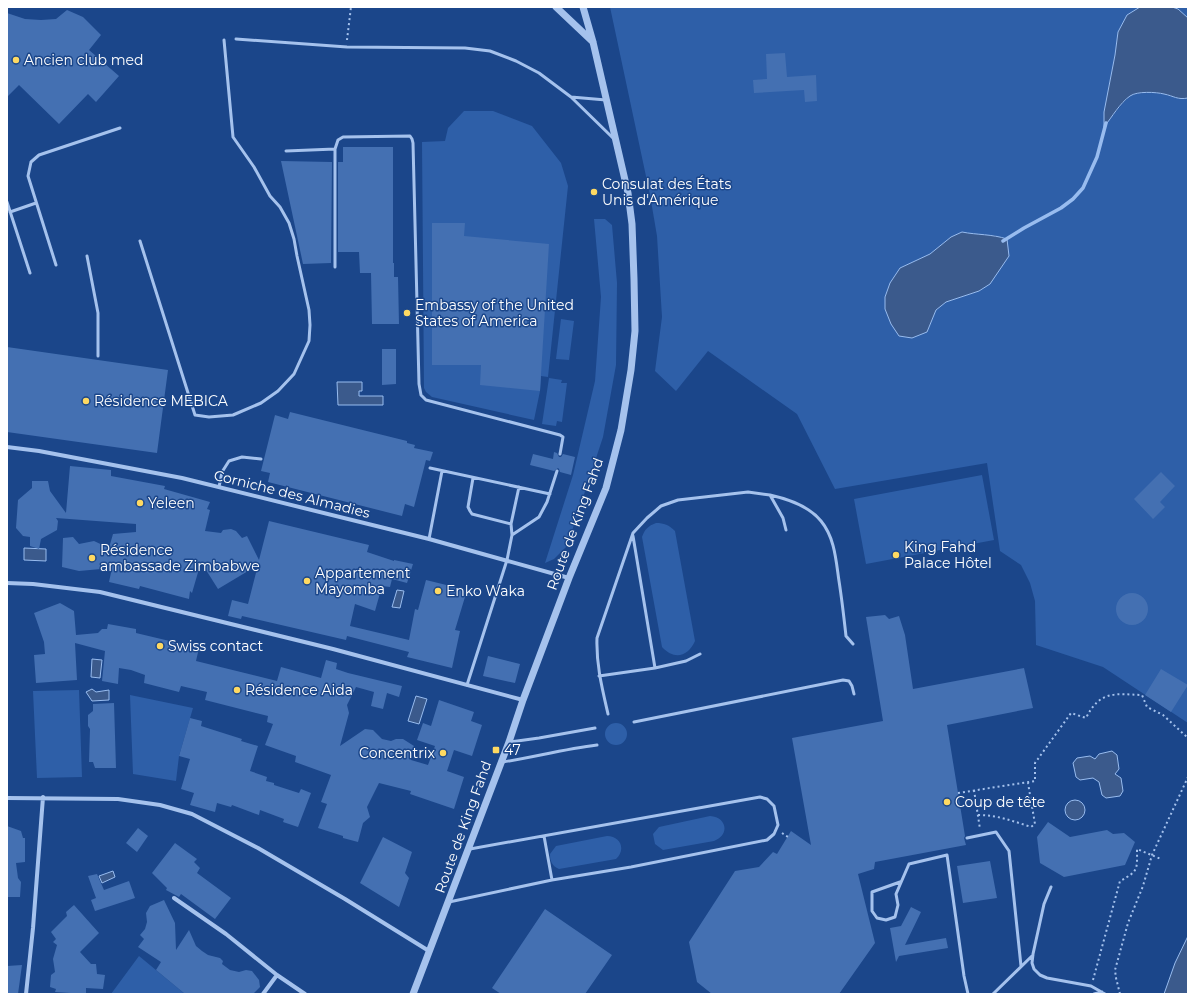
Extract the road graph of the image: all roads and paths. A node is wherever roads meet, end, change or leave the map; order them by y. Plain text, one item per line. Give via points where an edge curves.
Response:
1 (350, 7) edge
2 (556, 7) edge
3 (583, 7) edge
4 (236, 39) dead end
5 (224, 40) dead end
6 (593, 42) junction
7 (347, 47) junction
8 (570, 97) junction
9 (606, 100) junction
10 (120, 128) dead end
11 (616, 141) junction
12 (335, 149) junction
13 (286, 151) dead end
14 (7, 202) edge
15 (36, 202) junction
16 (10, 212) junction
17 (140, 241) dead end
18 (87, 256) dead end
19 (56, 265) dead end
20 (335, 267) dead end
21 (30, 273) dead end
22 (98, 356) dead end
23 (7, 446) edge
24 (560, 454) dead end
25 (261, 459) dead end
26 (430, 468) dead end
27 (442, 471) junction
28 (557, 471) dead end
29 (473, 478) junction
30 (219, 487) junction
31 (519, 487) junction
32 (550, 494) junction
33 (770, 495) junction
34 (511, 524) junction
35 (786, 530) dead end
36 (633, 534) junction
37 (512, 535) junction
38 (429, 539) junction
39 (507, 560) junction
40 (569, 578) junction
41 (7, 582) edge
42 (853, 644) dead end
43 (700, 654) dead end
44 (655, 668) junction
45 (599, 676) junction
46 (467, 685) junction
47 (854, 694) dead end
48 (523, 700) junction
49 (608, 714) dead end
50 (634, 722) dead end
51 (595, 728) dead end
52 (1188, 738) edge
53 (509, 742) junction
54 (597, 745) dead end
55 (501, 762) junction
56 (1188, 777) edge
57 (1028, 782) junction
58 (974, 790) junction
59 (958, 793) dead end
60 (7, 798) edge
61 (43, 798) junction
62 (978, 815) junction
63 (981, 835) junction
64 (544, 836) junction
65 (968, 838) dead end
66 (468, 849) junction
67 (1152, 855) junction
68 (1161, 859) dead end
69 (552, 880) junction
70 (900, 882) junction
71 (1051, 887) dead end
72 (174, 898) dead end
73 (448, 902) junction
74 (429, 951) junction
75 (1033, 955) junction
76 (1022, 966) junction
77 (277, 975) junction
78 (1091, 986) junction
79 (1104, 993) edge
80 (26, 994) edge
81 (263, 994) edge
82 (305, 994) edge
83 (413, 994) edge
84 (968, 994) edge
85 (993, 994) edge
86 (1094, 994) edge
87 (1120, 994) edge

1 - 7 path
2 - 6 street
3 - 6 street, Route de King Fahd
4 - 7 lane
5 - 17 lane via 233,137 289,223 309,310 309,341 294,374 278,391 261,403 233,415 195,416
6 - 9 street, Route de King Fahd
7 - 8 lane via 465,48 490,51 540,72
8 - 9 lane
8 - 11 lane
9 - 11 street, Route de King Fahd
10 - 15 lane via 40,155 31,162 28,176
11 - 40 street, Route de King Fahd via 632,224 635,331 631,370 622,430 606,488
12 - 13 lane
12 - 20 lane
12 - 24 lane via 338,140 343,137 410,136 412,139 421,395 426,400 560,435 563,441
14 - 16 lane
15 - 16 lane
15 - 19 lane
16 - 21 lane
18 - 22 lane via 98,313
23 - 30 street, Corniche des Almadies
25 - 30 lane via 242,457 229,461 222,472
26 - 27 lane
27 - 29 lane
27 - 38 lane
28 - 32 lane
29 - 31 lane
29 - 34 lane via 468,507 472,514
30 - 38 street, Corniche des Almadies
31 - 32 lane
31 - 34 lane
32 - 37 lane via 539,517
33 - 35 lane via 783,518
33 - 36 lane via 748,492 678,500 661,506 646,518
33 - 42 lane via 789,500 808,510 821,520 830,535 835,551 846,636
34 - 37 lane
36 - 44 lane
36 - 45 lane via 597,638
37 - 39 lane
38 - 39 street, Corniche des Almadies
39 - 40 street, Corniche des Almadies
39 - 46 lane
40 - 48 street, Route de King Fahd
41 - 46 street via 100,592
43 - 44 lane via 686,662
44 - 45 lane
45 - 49 lane
46 - 48 street
47 - 50 lane via 849,681 843,680
48 - 53 street, Route de King Fahd
51 - 53 lane
52 - 57 path via 1163,715 1147,707 1142,695 1111,694 1094,704 1086,718 1071,713 1034,763 1035,781
53 - 55 street, Route de King Fahd
54 - 55 lane
55 - 66 street, Route de King Fahd
56 - 67 path
57 - 58 path
57 - 62 path via 1035,824 1031,827 1006,819
58 - 59 path
58 - 62 path
60 - 61 street
61 - 74 street via 118,799 160,805 192,814 258,848
61 - 80 street
62 - 63 path
63 - 65 lane
63 - 76 lane via 996,832 1009,851
64 - 66 lane
64 - 69 lane
64 - 69 lane via 760,797 767,799 774,806 778,825 774,834 767,840
66 - 73 street, Route de King Fahd
67 - 68 path
67 - 78 path via 1137,850 1138,864 1135,871 1120,881
67 - 87 path via 1128,923 1115,970
69 - 73 lane
70 - 70 lane via 872,892 872,911 877,918 886,920 895,917 898,905 896,894
70 - 84 lane via 909,864 947,855
71 - 75 lane via 1044,904
72 - 77 street via 226,934
73 - 74 street, Route de King Fahd
74 - 83 street, Route de King Fahd
75 - 76 lane
75 - 78 lane via 1034,969 1040,975
76 - 85 lane
77 - 81 street
77 - 82 street
78 - 79 lane
79 - 86 lane

